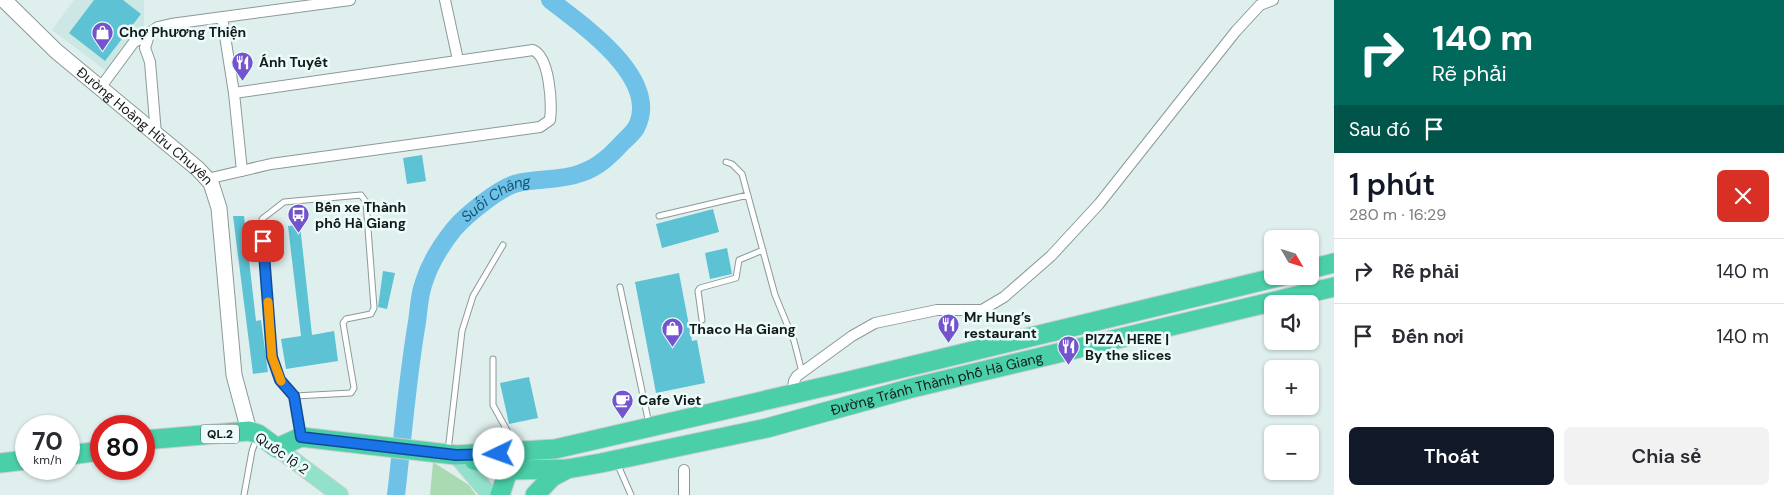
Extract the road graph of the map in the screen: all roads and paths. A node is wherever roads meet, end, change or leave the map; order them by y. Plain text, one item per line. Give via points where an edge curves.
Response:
1 (4, 0) edge
2 (350, 0) edge
3 (445, 0) edge
4 (1273, 0) edge
5 (222, 17) junction
6 (147, 36) junction
7 (458, 60) junction
8 (100, 88) junction
9 (234, 93) junction
10 (156, 134) junction
11 (726, 162) dead end
12 (242, 171) junction
13 (207, 178) junction
14 (748, 195) junction
15 (659, 216) dead end
16 (503, 245) dead end
17 (763, 250) junction
18 (1331, 264) edge
19 (1264, 280) edge
20 (620, 287) dead end
21 (1334, 287) edge
22 (1165, 305) junction
23 (702, 320) dead end
24 (1170, 326) junction
25 (493, 359) dead end
26 (802, 373) junction
27 (792, 395) junction
28 (294, 396) junction
29 (796, 420) junction
30 (650, 428) junction
31 (254, 433) junction
32 (301, 437) junction
33 (155, 440) edge
34 (278, 448) junction
35 (15, 450) edge
36 (0, 451) edge
37 (524, 452) junction
38 (448, 454) junction
39 (616, 460) junction
40 (15, 461) edge
41 (0, 463) edge
42 (566, 469) junction
43 (510, 470) junction
44 (684, 470) dead end
45 (244, 495) edge
46 (340, 495) edge
47 (490, 495) edge
48 (500, 495) edge
49 (535, 495) edge
50 (630, 495) edge
51 (684, 495) edge

1 - 8 street, Đường Hoàng Hữu Chuyên
2 - 5 street
3 - 7 street
4 - 26 street via 1260,5 1099,204 1052,256 996,303 982,310 937,310 875,323
5 - 6 street via 158,27
5 - 9 street
6 - 8 street via 134,42
6 - 10 street via 145,48 150,62
7 - 9 street
7 - 12 street via 536,50 544,61 552,103 550,120 540,127 271,164
8 - 10 street, Đường Hoàng Hữu Chuyên
9 - 12 street
10 - 13 street, Đường Hoàng Hữu Chuyên
11 - 14 lane via 742,174
12 - 13 street
13 - 31 street, Đường Hoàng Hữu Chuyên via 219,208 234,375
14 - 15 lane
14 - 17 lane
16 - 38 lane via 473,296 462,331
17 - 23 lane via 739,260 736,278 700,288
17 - 26 lane
18 - 21 highway
19 - 22 highway, Đường Tránh Thành phố Hà Giang
20 - 30 lane
21 - 24 highway, Đường Tránh Thành phố Hà Giang
22 - 24 highway
22 - 27 highway, Đường Tránh Thành phố Hà Giang
24 - 29 highway, Đường Tránh Thành phố Hà Giang via 912,388
25 - 37 lane via 493,405 500,421
26 - 27 street via 794,381
27 - 29 highway
27 - 30 highway, Đường Tránh Thành phố Hà Giang
28 - 28 lane via 280,380 272,357 262,219 284,202 361,195 366,202 374,308 371,314 343,323 354,388 351,393
28 - 32 lane
29 - 39 highway, Đường Tránh Thành phố Hà Giang
30 - 37 highway, Đường Tránh Thành phố Hà Giang
31 - 33 highway, Quốc lộ 2 / QL.2
31 - 34 highway, Quốc lộ 2 / QL.2
31 - 45 lane
32 - 34 highway
32 - 38 highway
34 - 46 main road, Quốc lộ 2 / QL.2
35 - 36 highway
37 - 38 highway, Đường Tránh Thành phố Hà Giang
37 - 43 highway
38 - 43 highway, Đường Tránh Thành phố Hà Giang
38 - 47 main road
39 - 42 highway, Đường Tránh Thành phố Hà Giang
39 - 50 lane
40 - 41 highway
42 - 43 highway, Đường Tránh Thành phố Hà Giang
42 - 49 highway
43 - 48 highway
44 - 51 street

